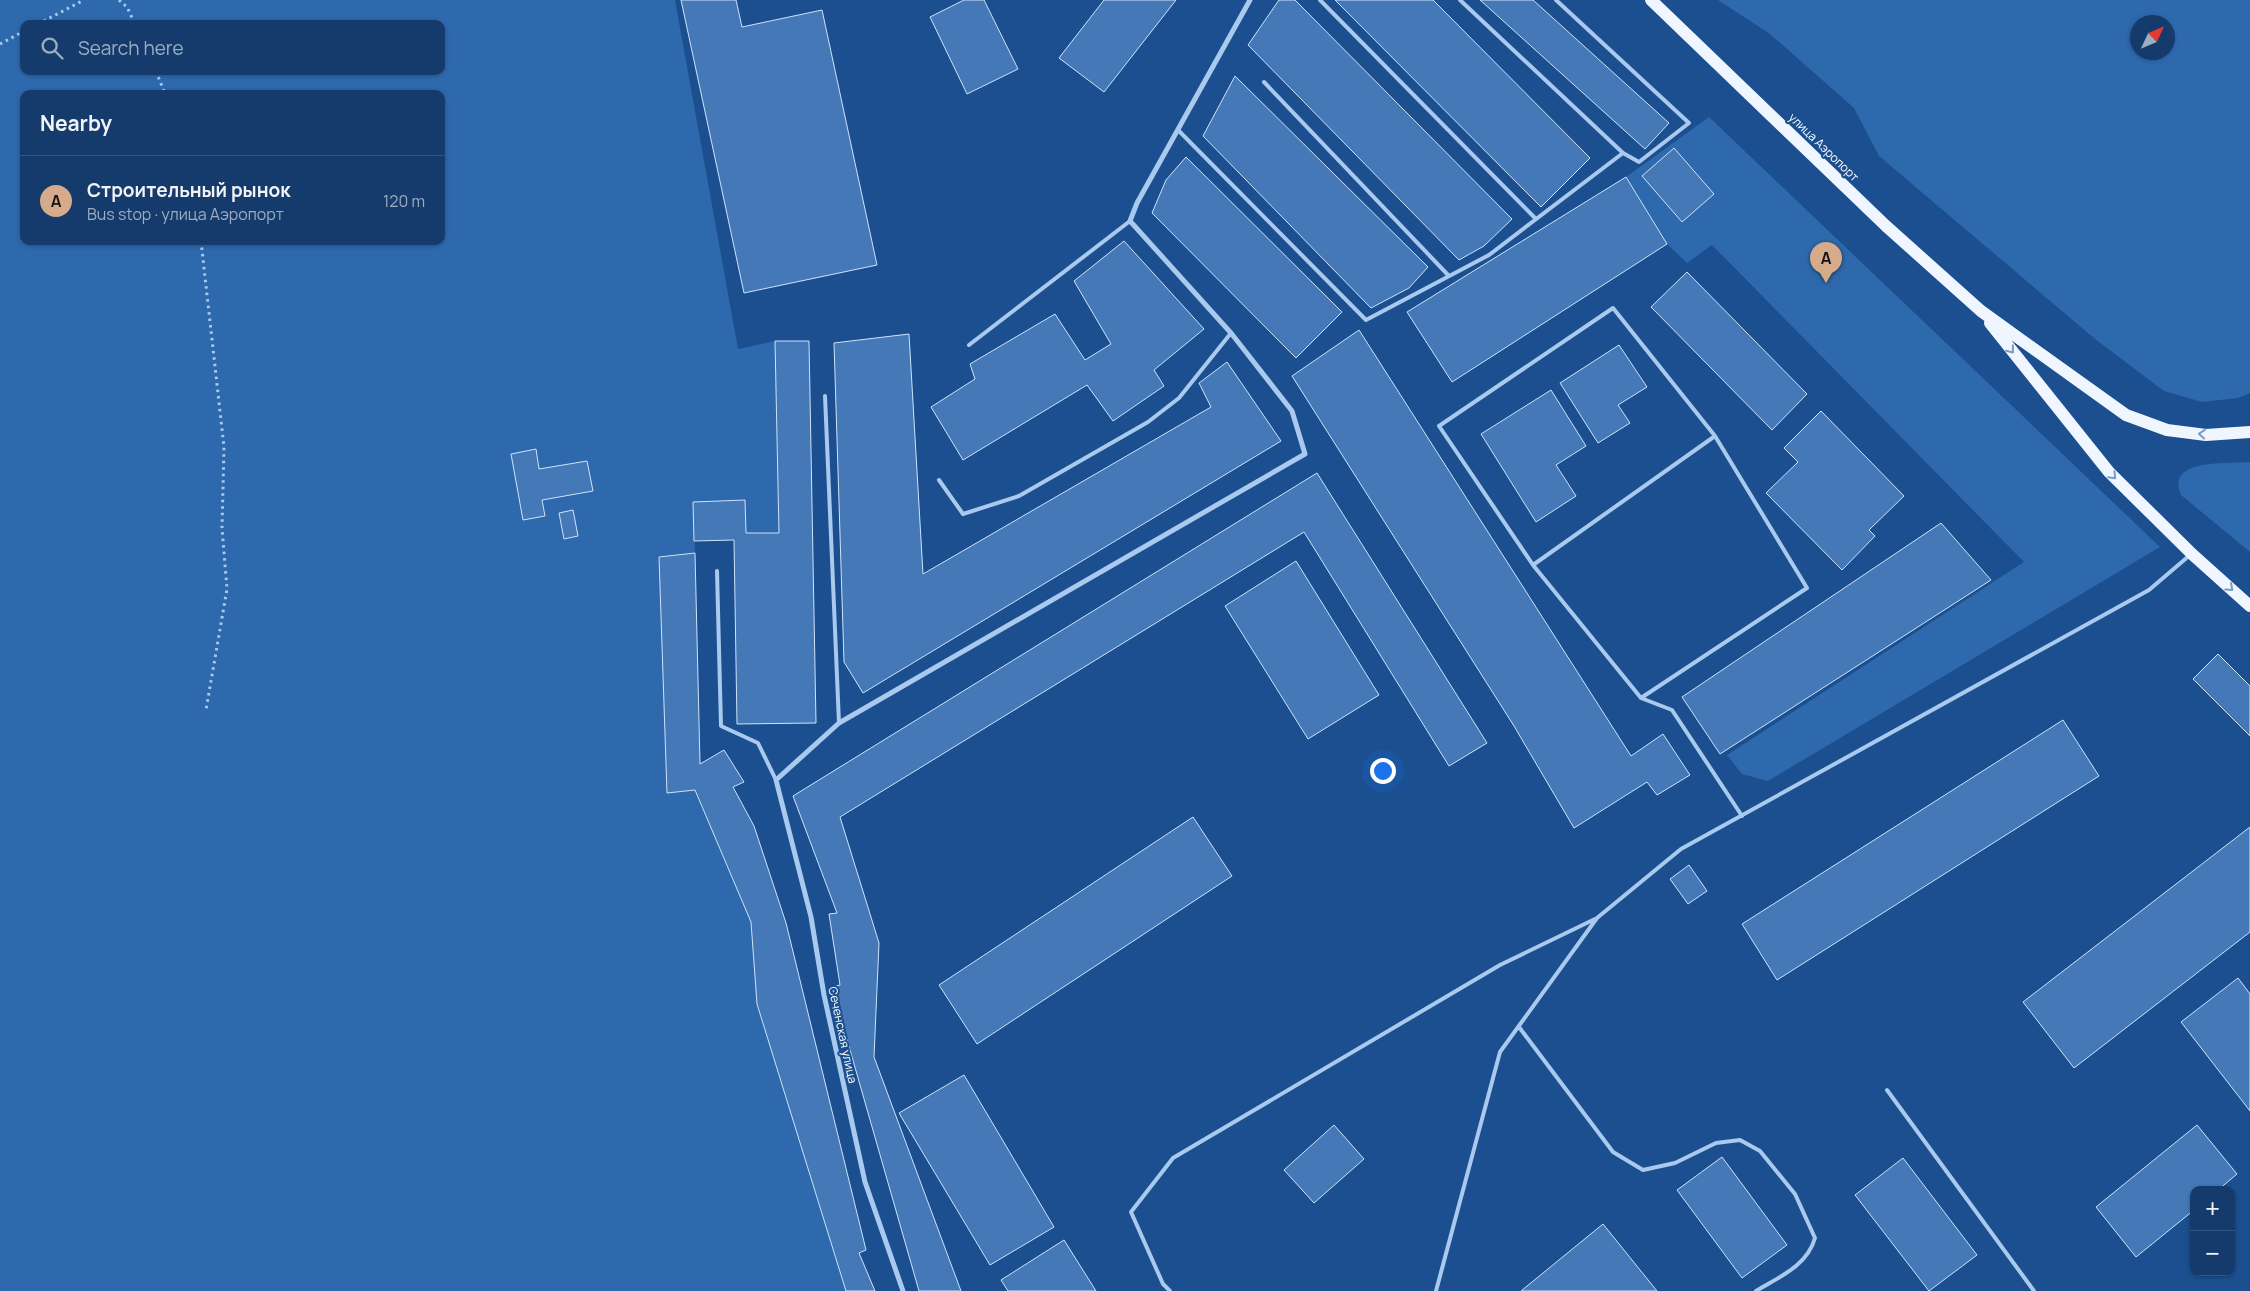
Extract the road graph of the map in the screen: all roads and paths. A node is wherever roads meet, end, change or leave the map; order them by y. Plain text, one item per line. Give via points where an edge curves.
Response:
1 (84, 0) edge
2 (119, 0) edge
3 (1250, 0) edge
4 (1320, 0) edge
5 (1460, 0) edge
6 (1556, 0) edge
7 (1651, 0) edge
8 (46, 20) edge
9 (133, 20) edge
10 (20, 33) edge
11 (0, 44) edge
12 (158, 75) edge
13 (1264, 82) dead end
14 (163, 90) edge
15 (1178, 130) junction
16 (1623, 153) junction
17 (1536, 219) junction
18 (1130, 222) junction
19 (201, 245) edge
20 (1449, 276) junction
21 (1981, 312) junction
22 (1231, 334) junction
23 (969, 345) dead end
24 (825, 396) dead end
25 (2250, 432) edge
26 (1714, 436) junction
27 (939, 480) dead end
28 (2192, 554) junction
29 (1532, 565) junction
30 (717, 571) dead end
31 (2250, 606) edge
32 (1641, 698) junction
33 (206, 710) dead end
34 (839, 723) junction
35 (776, 780) junction
36 (1742, 816) junction
37 (1597, 918) junction
38 (1519, 1027) junction
39 (1887, 1090) dead end
40 (903, 1291) edge
41 (1170, 1291) edge
42 (1436, 1291) edge
43 (1756, 1291) edge
44 (2034, 1291) edge

1 - 8 path
2 - 9 path via 128,7
3 - 15 street
4 - 17 lane
5 - 16 lane
6 - 16 lane via 1689,123 1639,162
7 - 21 main road, улица Аэропорт via 1886,226
10 - 11 path
12 - 14 path
13 - 20 lane
15 - 18 street via 1137,203
15 - 20 lane via 1366,320
16 - 17 lane
17 - 20 lane via 1489,255
18 - 22 street
18 - 23 lane
19 - 33 path via 224,447 222,528 227,589
25 -> 21 main road via 2206,435 2167,430 2126,414
21 -> 28 main road via 2109,472
22 - 27 lane via 1179,398 1156,416 1019,496 963,514
22 - 34 street via 1292,411 1304,454
24 - 34 lane
26 - 29 lane
26 - 29 lane via 1613,308 1439,426
26 - 32 lane via 1806,588
28 -> 31 main road
28 - 36 lane via 2149,590
29 - 32 lane
30 - 35 lane via 720,726 758,743
32 - 36 lane via 1672,710
34 - 35 street
35 - 40 street, Сеченская улица via 811,917 824,995 865,1182
36 - 37 lane via 1681,849
37 - 38 lane
37 - 41 lane via 1500,965 1173,1158 1131,1212 1162,1284
38 - 42 lane via 1500,1052
38 - 43 lane via 1613,1152 1643,1170 1675,1162 1716,1143 1740,1140 1760,1151 1794,1194 1816,1238 1811,1252 1802,1262
39 - 44 lane

